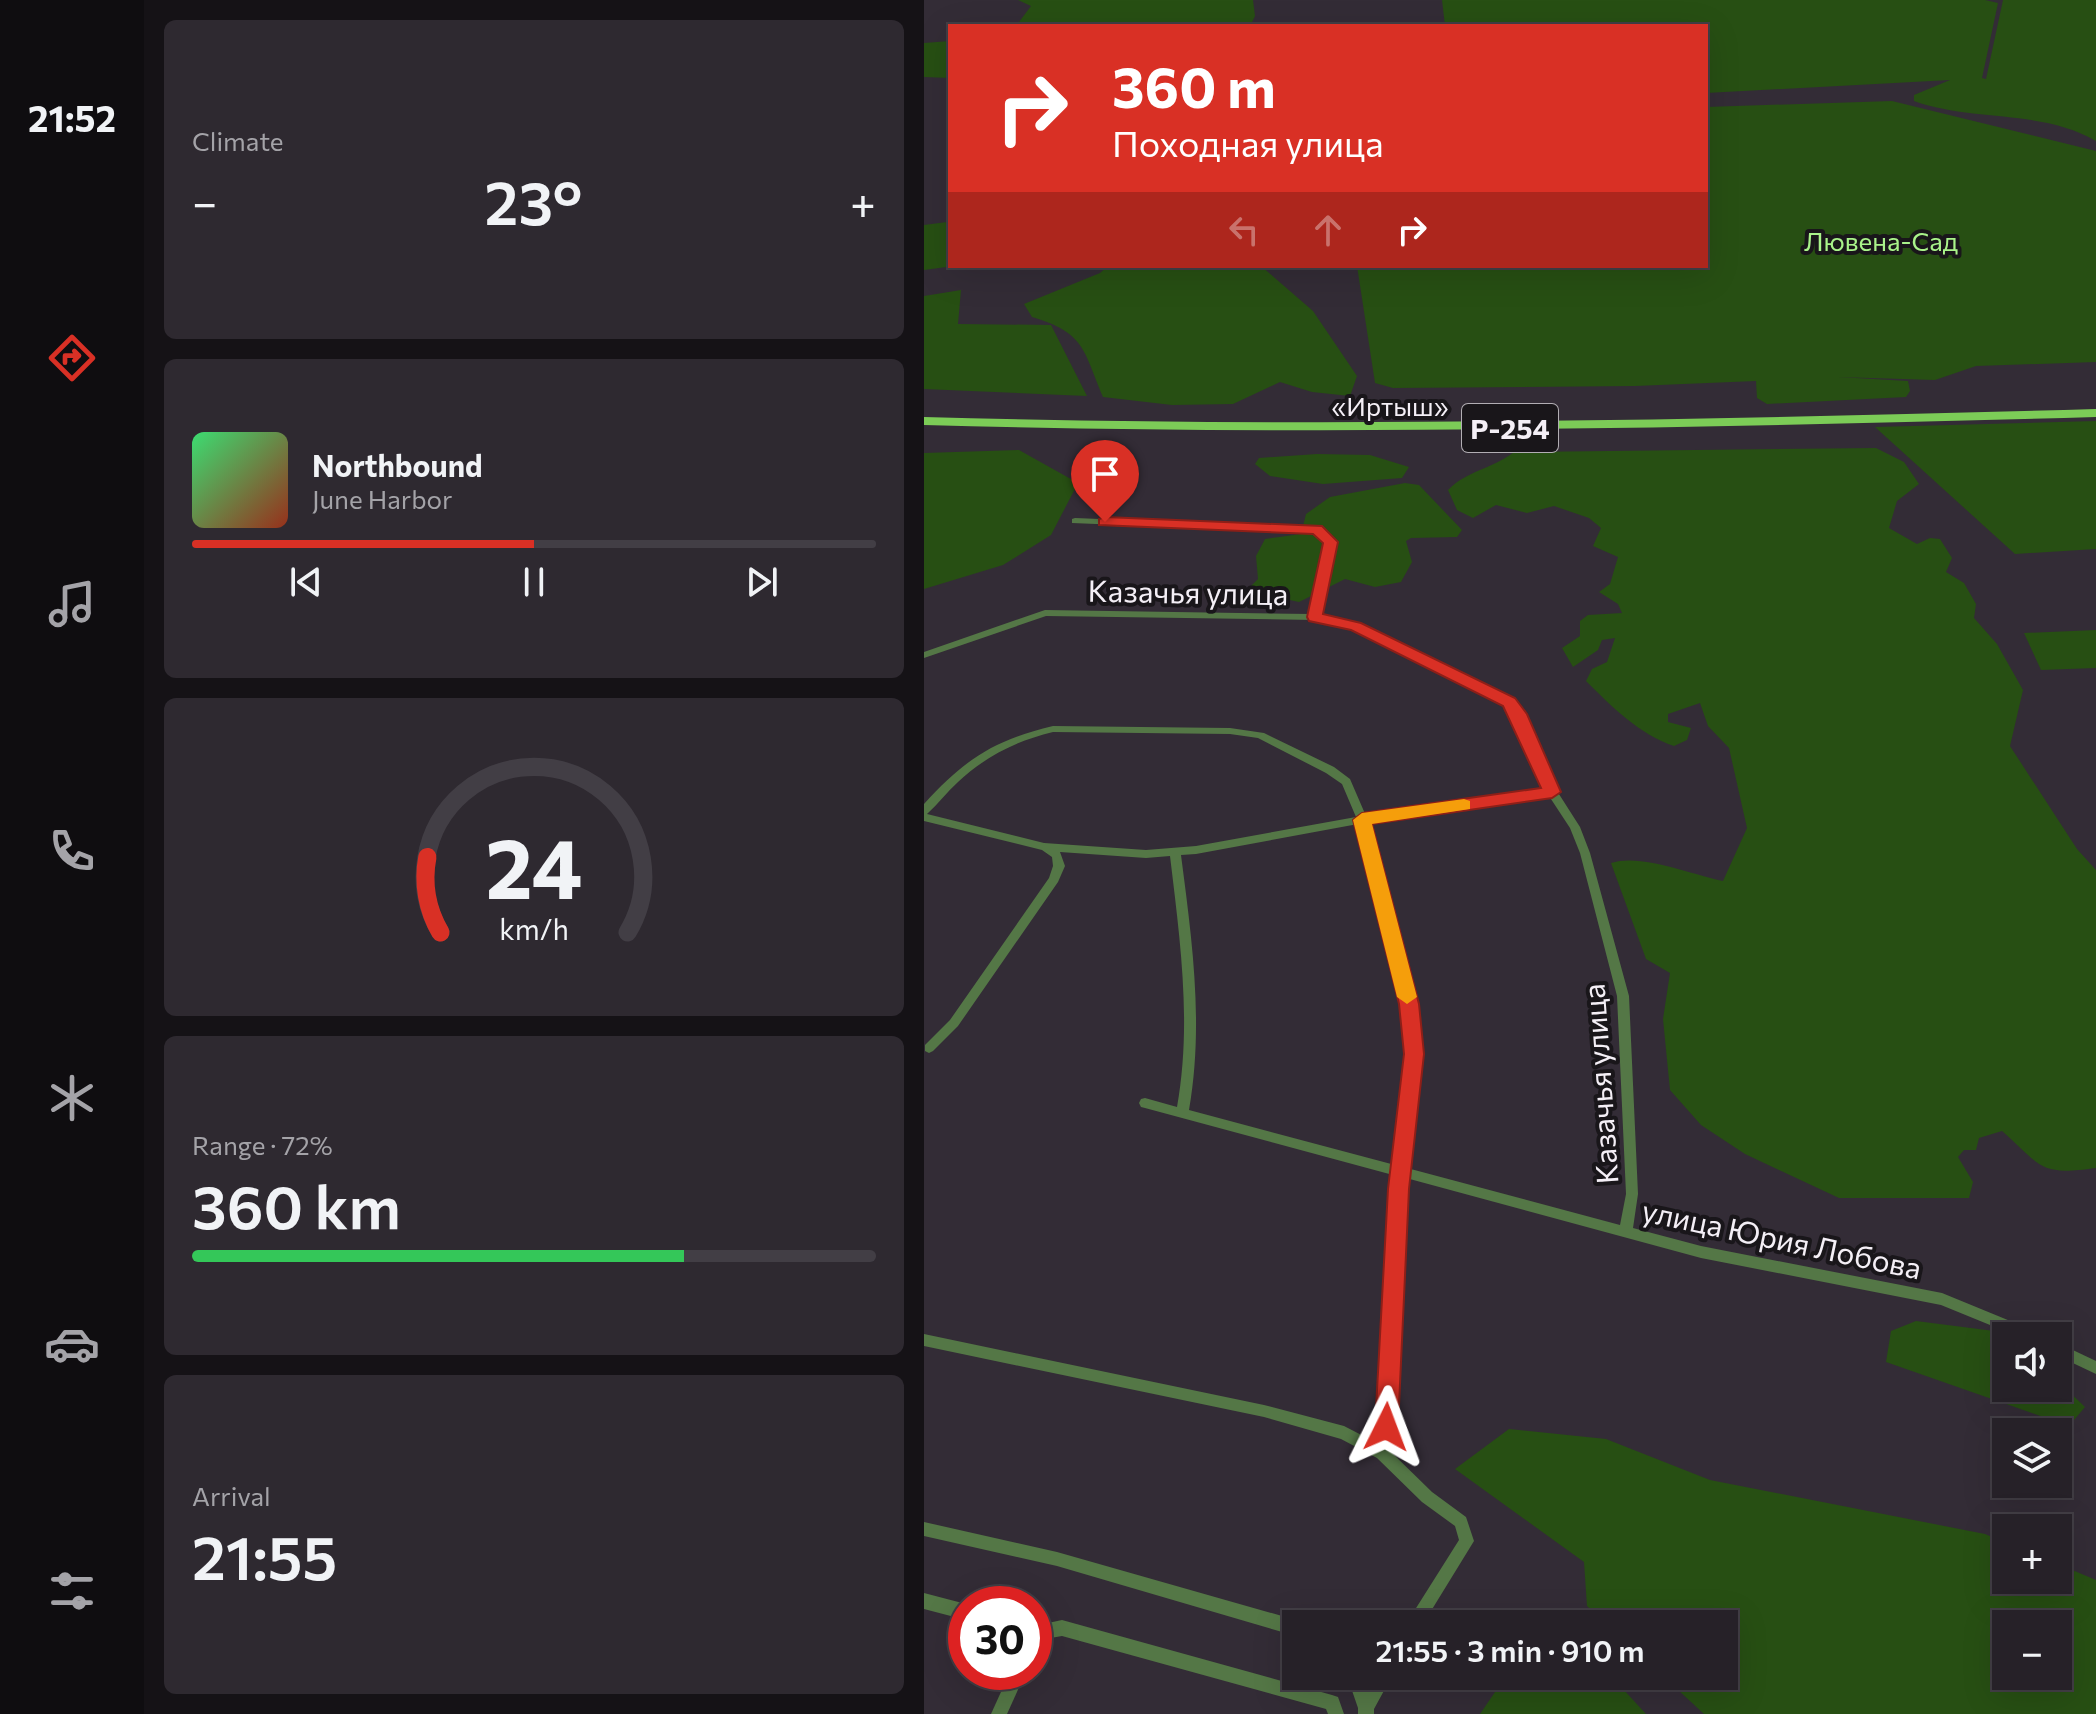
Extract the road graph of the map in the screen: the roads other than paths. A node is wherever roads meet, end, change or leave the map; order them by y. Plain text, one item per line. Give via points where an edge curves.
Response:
1 (2096, 413) edge
2 (924, 421) edge
3 (1075, 521) dead end
4 (1315, 617) junction
5 (924, 655) edge
6 (1552, 792) junction
7 (924, 814) edge
8 (1362, 820) junction
9 (1044, 847) junction
10 (1175, 852) junction
11 (929, 1048) dead end
12 (1145, 1103) dead end
13 (1182, 1113) junction
14 (1401, 1172) junction
15 (1626, 1231) junction
16 (1998, 1322) edge
17 (924, 1340) edge
18 (2072, 1356) edge
19 (2096, 1368) edge
20 (1382, 1453) junction
21 (924, 1529) edge
22 (924, 1601) edge
23 (948, 1607) edge
24 (1423, 1610) edge
25 (1282, 1624) edge
26 (1052, 1631) edge
27 (1010, 1690) edge
28 (1359, 1690) edge
29 (1377, 1690) edge
30 (1366, 1711) edge
31 (999, 1714) edge
32 (1336, 1714) edge

1 - 2 highway, «Иртыш» / Р-254 via 1379,429
3 - 4 street via 1317,530 1330,542
4 - 5 street, Казачья улица via 1045,613
4 - 6 street, Казачья улица via 1356,626 1509,702
6 - 8 street
6 - 15 street, Казачья улица via 1585,853 1623,996 1632,1194
7 - 8 street via 968,764 1028,734 1053,729 1230,731 1271,740 1330,770 1346,782
7 - 9 street
8 - 10 street
8 - 14 street via 1413,1031
9 - 10 street
9 - 11 street via 1057,855 1054,879 954,1023
10 - 13 street via 1191,1025 1189,1084
12 - 13 street, улица Юрия Лобова
13 - 14 street, улица Юрия Лобова
14 - 15 street, улица Юрия Лобова
14 - 20 street
15 - 16 street, улица Юрия Лобова via 1701,1252 1942,1299
17 - 20 street via 1264,1411 1344,1433
18 - 19 street
20 - 24 street via 1461,1522 1467,1541
21 - 25 street via 1057,1559
22 - 23 street
26 - 32 street via 1062,1628 1332,1703
27 - 31 street
28 - 30 street
29 - 30 street

